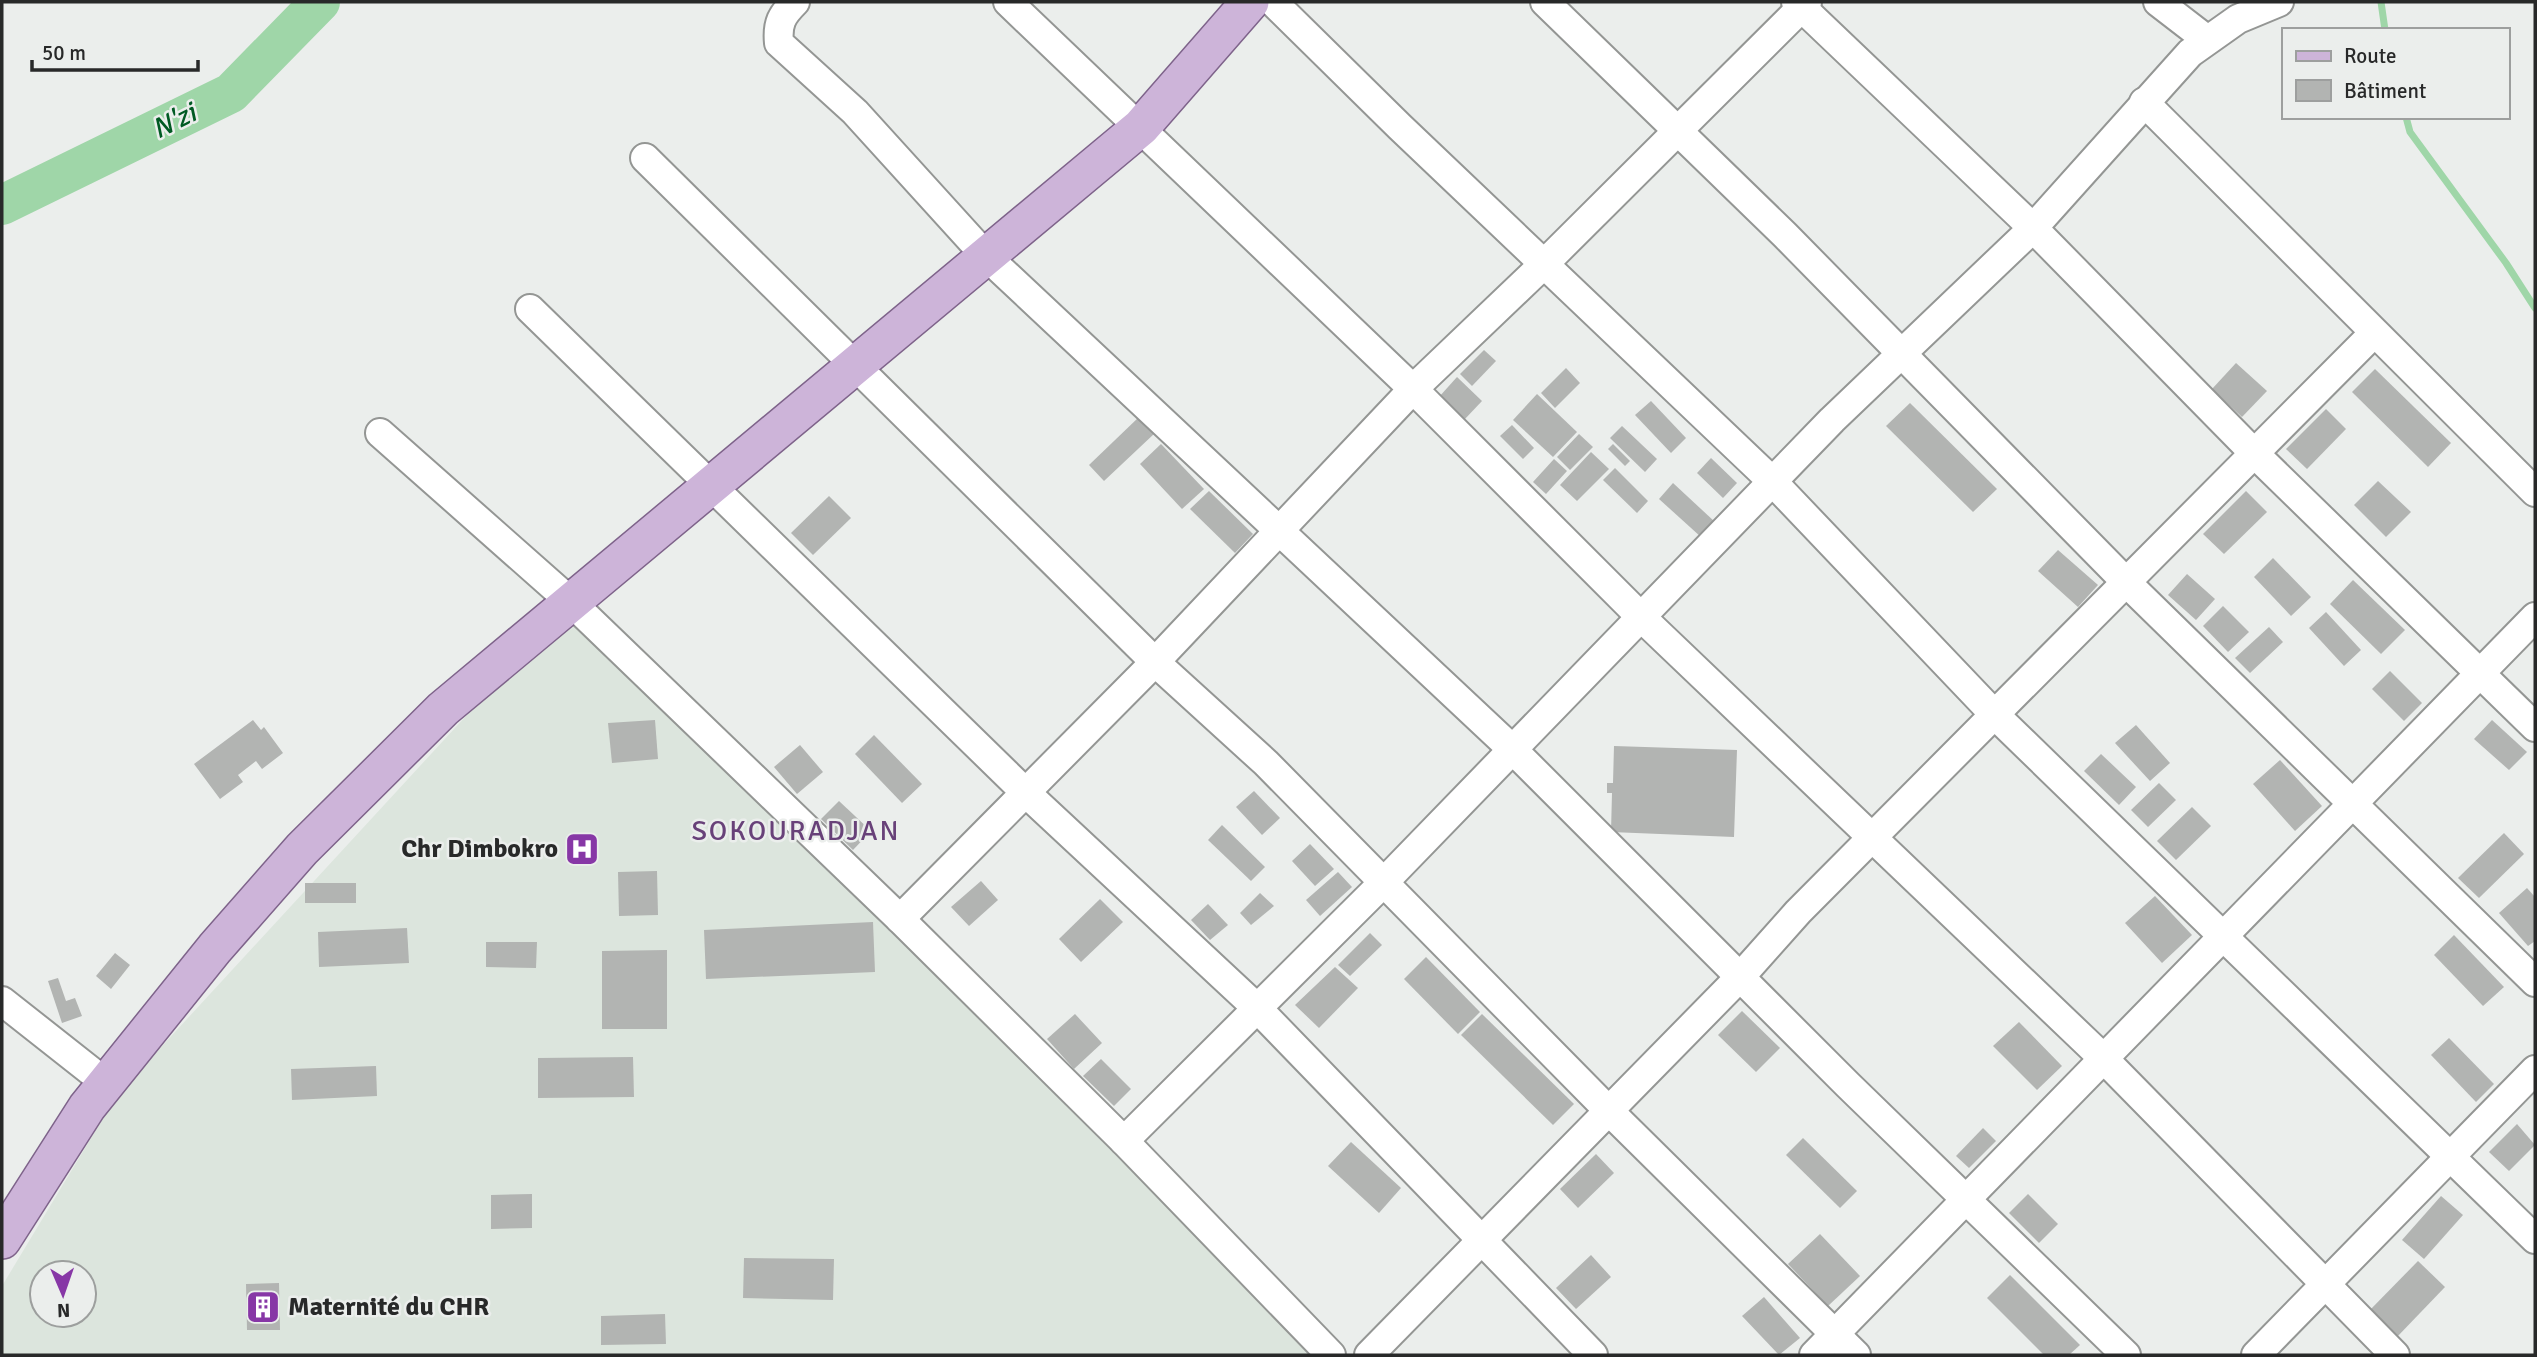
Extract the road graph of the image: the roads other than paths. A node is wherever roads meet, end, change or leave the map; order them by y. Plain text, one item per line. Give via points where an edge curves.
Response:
1 (795, 2) edge
2 (1009, 2) edge
3 (1250, 2) edge
4 (1273, 2) edge
5 (1545, 2) edge
6 (2158, 2) edge
7 (2279, 2) edge
8 (1802, 4) edge
9 (2206, 39) junction
10 (2144, 102) junction
11 (1141, 127) junction
12 (1678, 129) junction
13 (645, 158) dead end
14 (2033, 228) junction
15 (984, 254) junction
16 (1545, 263) junction
17 (530, 309) dead end
18 (2374, 333) junction
19 (1902, 353) junction
20 (852, 365) junction
21 (1413, 389) junction
22 (380, 433) dead end
23 (2255, 454) junction
24 (1772, 481) junction
25 (708, 486) junction
26 (2535, 492) edge
27 (1281, 530) junction
28 (2128, 584) junction
29 (571, 602) junction
30 (1640, 616) junction
31 (2535, 617) edge
32 (1155, 662) junction
33 (2478, 674) junction
34 (1994, 714) junction
35 (2535, 727) edge
36 (1512, 749) junction
37 (1024, 791) junction
38 (2353, 802) junction
39 (1873, 838) junction
40 (1384, 883) junction
41 (900, 919) junction
42 (2223, 935) junction
43 (1741, 976) junction
44 (2535, 982) edge
45 (2, 1001) edge
46 (1258, 1009) junction
47 (2102, 1058) junction
48 (2535, 1070) edge
49 (106, 1083) junction
50 (1608, 1110) junction
51 (1124, 1141) junction
52 (2453, 1156) junction
53 (1965, 1199) junction
54 (2535, 1238) edge
55 (2, 1240) edge
56 (1480, 1242) junction
57 (2326, 1286) junction
58 (1835, 1335) junction
59 (1331, 1355) edge
60 (1369, 1355) edge
61 (1593, 1355) edge
62 (1814, 1355) edge
63 (1856, 1355) edge
64 (2126, 1355) edge
65 (2256, 1355) edge
66 (2395, 1355) edge

1 - 15 street via 781,16 779,43 855,112
2 - 11 street
3 - 11 main road
4 - 16 street
5 - 12 street
6 - 9 street
7 - 9 street
8 - 12 street
8 - 14 street
9 - 10 street
10 - 14 street
10 - 18 street
11 - 15 main road
11 - 21 street
12 - 16 street
12 - 19 street
13 - 20 street
14 - 19 street
14 - 23 street
15 - 20 main road
15 - 27 street
16 - 21 street
16 - 24 street
17 - 25 street
18 - 23 street
18 - 26 street
19 - 24 street
19 - 28 street
20 - 25 main road
20 - 32 street
21 - 27 street
21 - 30 street
22 - 29 street
23 - 28 street
23 - 33 street
24 - 30 street
24 - 34 street
25 - 29 main road
25 - 37 street
27 - 32 street
27 - 36 street
28 - 34 street
28 - 38 street
29 - 41 street
29 - 49 main road via 443,709 302,849
30 - 36 street
30 - 39 street
31 - 33 street
32 - 37 street
32 - 40 street via 1266,763
33 - 35 street
33 - 38 street
34 - 39 street
34 - 42 street
36 - 40 street
36 - 43 street
37 - 41 street
37 - 46 street
38 - 42 street
38 - 44 street
39 - 43 street
39 - 47 street
40 - 46 street
40 - 50 street
41 - 51 street
42 - 47 street
42 - 52 street
43 - 50 street
43 - 53 street
45 - 49 street
46 - 51 street
46 - 56 street
47 - 53 street
47 - 57 street
48 - 52 street
49 - 55 main road via 57,1150
50 - 56 street
50 - 58 street
51 - 59 street
52 - 54 street
52 - 57 street
53 - 58 street
53 - 64 street
56 - 60 street
56 - 61 street
57 - 65 street
57 - 66 street
58 - 62 street
58 - 63 street

